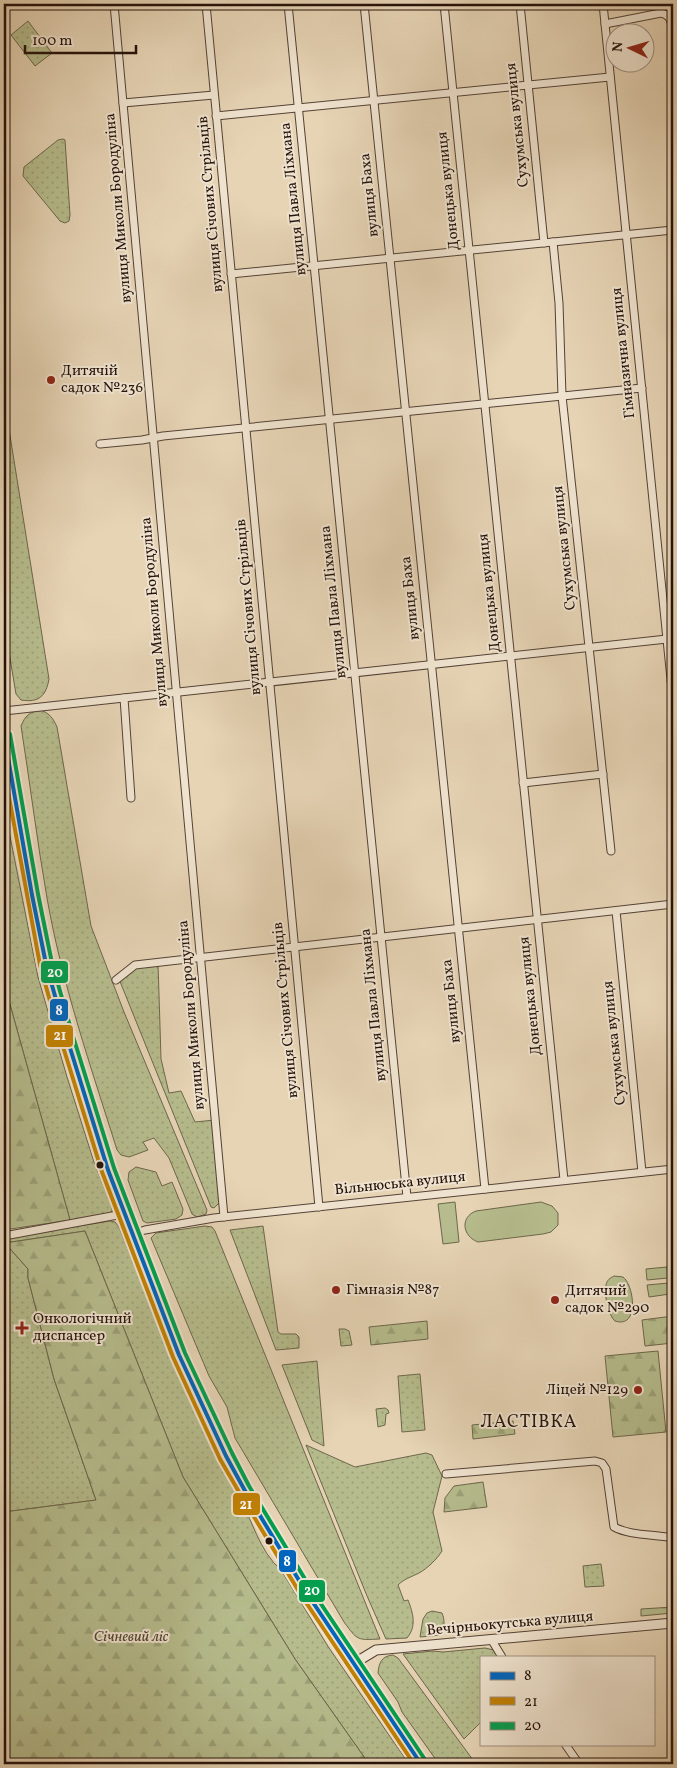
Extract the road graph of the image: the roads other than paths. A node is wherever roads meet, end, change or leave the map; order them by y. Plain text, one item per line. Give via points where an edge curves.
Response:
1 (114, 4) edge
2 (206, 4) edge
3 (288, 4) edge
4 (364, 4) edge
5 (444, 4) edge
6 (520, 4) edge
7 (603, 4) edge
8 (605, 22) edge
9 (615, 22) edge
10 (673, 30) edge
11 (610, 72) edge
12 (610, 77) junction
13 (528, 85) junction
14 (453, 92) junction
15 (214, 95) junction
16 (374, 100) junction
17 (123, 103) junction
18 (298, 108) junction
19 (216, 116) junction
20 (673, 230) edge
21 (626, 235) junction
22 (553, 242) junction
23 (544, 243) junction
24 (469, 250) junction
25 (390, 259) junction
26 (314, 266) junction
27 (231, 274) junction
28 (642, 388) junction
29 (562, 396) junction
30 (485, 404) junction
31 (406, 412) junction
32 (330, 419) junction
33 (246, 428) junction
34 (153, 437) junction
35 (100, 444) dead end
36 (667, 639) junction
37 (589, 648) junction
38 (510, 656) junction
39 (432, 665) junction
40 (355, 673) junction
41 (269, 682) junction
42 (177, 692) junction
43 (124, 698) junction
44 (673, 699) edge
45 (4, 711) edge
46 (4, 735) edge
47 (603, 774) junction
48 (524, 783) junction
49 (131, 798) dead end
50 (611, 851) dead end
51 (673, 904) edge
52 (616, 911) junction
53 (538, 920) junction
54 (458, 928) junction
55 (381, 937) junction
56 (294, 947) junction
57 (200, 958) junction
58 (116, 980) dead end
59 (673, 1168) edge
60 (642, 1172) junction
61 (564, 1180) junction
62 (485, 1189) junction
63 (407, 1198) junction
64 (319, 1207) junction
65 (124, 1214) junction
66 (224, 1218) junction
67 (131, 1234) junction
68 (4, 1236) edge
69 (446, 1474) dead end
70 (673, 1538) edge
71 (673, 1623) edge
72 (492, 1639) junction
73 (501, 1656) edge
74 (353, 1664) junction
75 (566, 1746) edge
76 (421, 1764) edge
77 (579, 1764) edge

1 - 17 street, вулиця Миколи Бородуліна
2 - 15 street, вулиця Січових Стрільців
3 - 18 street, вулиця Павла Ліхмана
4 - 16 street, вулиця Баха
5 - 14 street, Донецька вулиця
6 - 13 street, Сухумська вулиця
7 - 8 street, Гімназична вулиця
9 - 10 street via 662,13 668,15
11 - 12 street, Гімназична вулиця
12 - 13 street
12 - 21 street, Гімназична вулиця
13 - 14 street
13 - 23 street, Сухумська вулиця
14 - 16 street
14 - 24 street, Донецька вулиця
15 - 17 street
15 - 19 street, вулиця Січових Стрільців
16 - 18 street
16 - 25 street, вулиця Баха
17 - 34 street, вулиця Миколи Бородуліна
18 - 19 street
18 - 26 street, вулиця Павла Ліхмана
19 - 27 street, вулиця Січових Стрільців
20 - 21 street
21 - 22 street
21 - 28 street, Гімназична вулиця
22 - 23 street
22 - 29 street, Сухумська вулиця
23 - 24 street
24 - 25 street
24 - 30 street, Донецька вулиця
25 - 26 street
25 - 31 street, вулиця Баха
26 - 27 street
26 - 32 street, вулиця Павла Ліхмана
27 - 33 street, вулиця Січових Стрільців
28 - 29 street
28 - 36 street, Гімназична вулиця
29 - 30 street
29 - 37 street, Сухумська вулиця
30 - 31 street
30 - 38 street, Донецька вулиця
31 - 32 street
31 - 39 street, вулиця Баха
32 - 33 street
32 - 40 street, вулиця Павла Ліхмана
33 - 34 street
33 - 41 street, вулиця Січових Стрільців
34 - 35 street
34 - 42 street, вулиця Миколи Бородуліна
36 - 37 street
36 - 44 street, Гімназична вулиця
37 - 38 street
37 - 47 street, Сухумська вулиця
38 - 39 street
38 - 48 street, Донецька вулиця
39 - 40 street
39 - 54 street, вулиця Баха
40 - 41 street
40 - 55 street, вулиця Павла Ліхмана
41 - 42 street
41 - 56 street, вулиця Січових Стрільців
42 - 43 street
42 - 57 street, вулиця Миколи Бородуліна
43 - 45 street
43 - 49 street
46 - 65 main road via 46,964 68,1044
47 - 48 street
47 - 50 street, Сухумська вулиця
48 - 53 street, Донецька вулиця
51 - 52 street
52 - 53 street
52 - 60 street, Сухумська вулиця
53 - 54 street
53 - 61 street, Донецька вулиця
54 - 55 street
54 - 62 street, вулиця Баха
55 - 56 street
55 - 63 street, вулиця Павла Ліхмана
56 - 57 street
56 - 64 street, вулиця Січових Стрільців
57 - 58 street via 135,965
57 - 66 street, вулиця Миколи Бородуліна
59 - 60 street, Вільнюська вулиця
60 - 61 street, Вільнюська вулиця
61 - 62 street, Вільнюська вулиця
62 - 63 street, Вільнюська вулиця
63 - 64 street, Вільнюська вулиця
64 - 66 street, Вільнюська вулиця
65 - 67 main road
65 - 68 street
66 - 67 street, Вільнюська вулиця
67 - 74 main road via 179,1355 226,1456 306,1592
69 - 70 street via 595,1461 606,1469 614,1527 624,1532
71 - 72 street, Вечірньокутська вулиця
72 - 73 street
72 - 74 street, Вечірньокутська вулиця via 376,1650
74 - 76 main road
75 - 77 street

